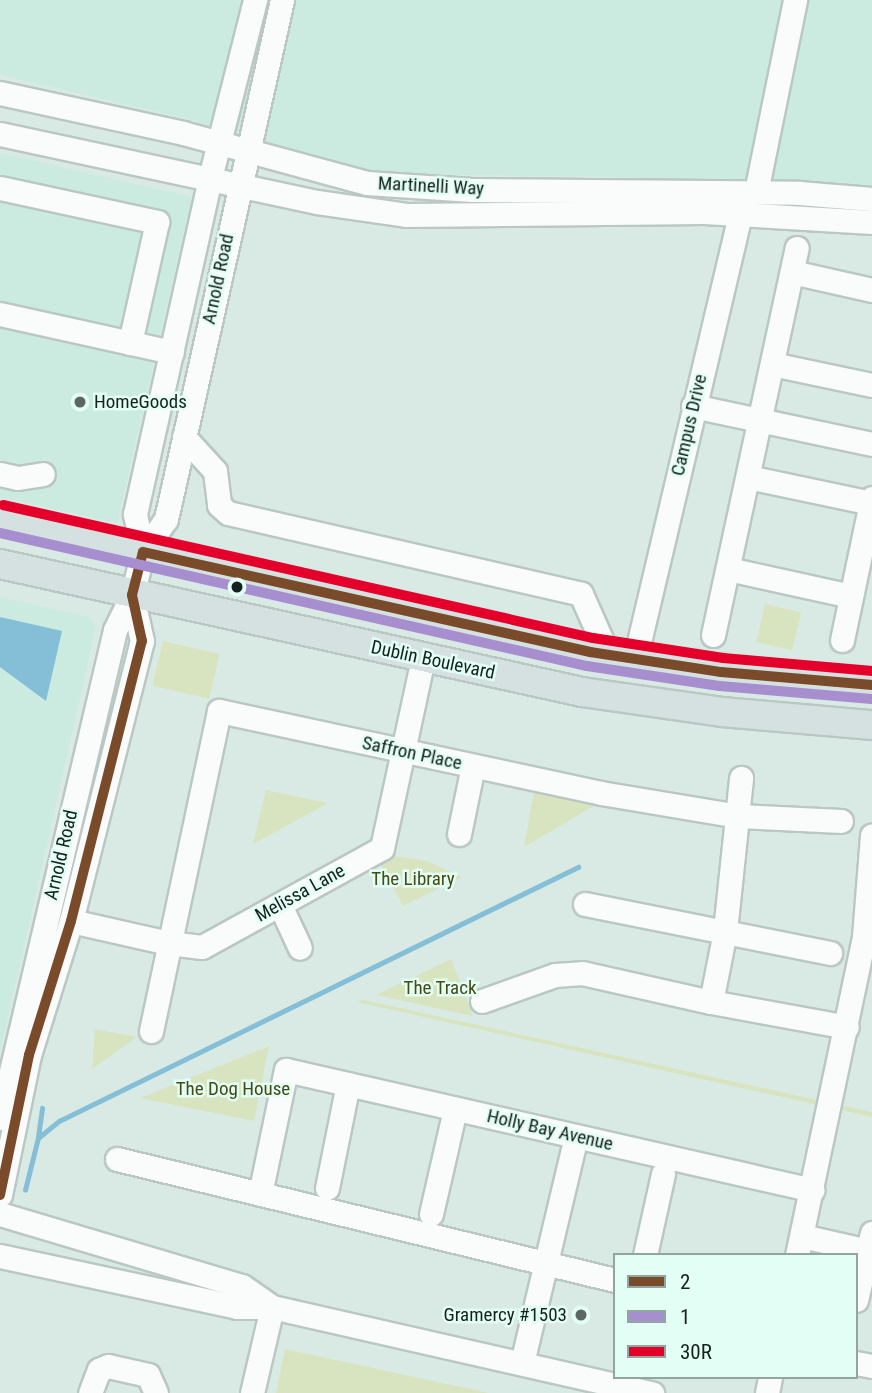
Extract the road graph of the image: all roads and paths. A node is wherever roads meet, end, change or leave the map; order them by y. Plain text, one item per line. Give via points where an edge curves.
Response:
1 (255, 0) edge
2 (282, 0) edge
3 (795, 0) edge
4 (0, 93) edge
5 (0, 134) edge
6 (219, 145) junction
7 (246, 152) junction
8 (210, 178) junction
9 (238, 185) junction
10 (0, 188) edge
11 (747, 199) junction
12 (872, 199) edge
13 (872, 222) edge
14 (797, 248) dead end
15 (792, 272) junction
16 (872, 290) edge
17 (0, 314) edge
18 (130, 343) junction
19 (172, 352) junction
20 (772, 364) junction
21 (872, 385) edge
22 (693, 406) junction
23 (760, 420) junction
24 (184, 437) junction
25 (872, 444) edge
26 (0, 474) edge
27 (43, 474) dead end
28 (748, 477) junction
29 (872, 501) edge
30 (0, 519) edge
31 (143, 552) junction
32 (0, 564) edge
33 (728, 569) junction
34 (132, 595) junction
35 (851, 596) junction
36 (713, 635) dead end
37 (842, 640) dead end
38 (622, 657) junction
39 (423, 658) junction
40 (872, 685) edge
41 (872, 725) edge
42 (403, 752) junction
43 (473, 766) junction
44 (741, 778) dead end
45 (739, 816) junction
46 (841, 821) dead end
47 (459, 834) dead end
48 (872, 835) edge
49 (585, 904) dead end
50 (280, 905) junction
51 (71, 921) junction
52 (724, 932) junction
53 (169, 943) junction
54 (300, 948) dead end
55 (830, 953) dead end
56 (482, 1001) dead end
57 (711, 1002) junction
58 (847, 1027) junction
59 (150, 1031) dead end
60 (348, 1084) junction
61 (455, 1108) junction
62 (0, 1118) edge
63 (576, 1136) junction
64 (117, 1159) dead end
65 (663, 1174) dead end
66 (327, 1188) dead end
67 (813, 1190) junction
68 (260, 1194) junction
69 (0, 1195) edge
70 (0, 1214) edge
71 (431, 1214) dead end
72 (870, 1242) edge
73 (800, 1246) edge
74 (645, 1253) edge
75 (0, 1256) edge
76 (544, 1263) junction
77 (613, 1280) edge
78 (858, 1292) edge
79 (272, 1307) junction
80 (522, 1363) junction
81 (90, 1393) edge
82 (156, 1393) edge
83 (252, 1393) edge
84 (652, 1393) edge

1 - 6 street, Arnold Road
2 - 7 street, Arnold Road
3 - 11 street, Campus Drive
4 - 6 street, Martinelli Way
5 - 8 street, Martinelli Way
6 - 7 street, Martinelli Way
6 - 8 street, Arnold Road
7 - 9 street, Arnold Road
7 - 11 street, Martinelli Way via 367,183
8 - 9 street, Martinelli Way
8 - 19 street, Arnold Road
9 - 11 street, Martinelli Way via 405,215
9 - 24 street, Arnold Road
10 - 18 street via 157,222
11 - 12 street, Martinelli Way
11 - 13 street, Martinelli Way
11 - 22 street, Campus Drive
14 - 15 street
15 - 16 street
15 - 20 street
17 - 18 street
18 - 19 street
19 - 31 street, Arnold Road via 135,514
20 - 21 street
20 - 23 street
22 - 23 street
22 - 38 street, Campus Drive
23 - 25 street
23 - 28 street
24 - 31 street, Arnold Road via 166,519
24 - 38 street via 215,471 219,505 228,513 581,594
26 - 27 street via 18,478
28 - 29 street
28 - 33 street
29 - 35 street
30 - 31 main road
31 - 34 street, Arnold Road
31 - 38 main road
32 - 34 main road, Dublin Boulevard
33 - 35 street
33 - 36 street
34 - 39 main road, Dublin Boulevard
34 - 51 street, Arnold Road via 142,641
34 - 62 street, Arnold Road via 115,630
35 - 37 street
38 - 40 main road via 721,672
39 - 41 main road, Dublin Boulevard via 582,692 722,712
39 - 42 street, Melissa Lane
42 - 43 street, Saffron Place
42 - 50 street, Melissa Lane via 382,848
42 - 53 street, Saffron Place via 219,711
43 - 45 street, Saffron Place
43 - 47 street
44 - 45 street
45 - 46 street, Saffron Place
45 - 52 street
48 - 58 street via 864,937
49 - 52 street
50 - 53 street, Melissa Lane via 202,947
50 - 54 street
51 - 53 street, Melissa Lane
51 - 69 street, Arnold Road via 29,1055
52 - 55 street
52 - 57 street
53 - 59 street
56 - 57 street via 555,975 582,973
57 - 58 street
58 - 67 street
60 - 61 street, Holly Bay Avenue
60 - 66 street
60 - 68 street, Holly Bay Avenue via 286,1070
61 - 63 street, Holly Bay Avenue
61 - 71 street
63 - 67 street, Holly Bay Avenue
63 - 76 street
64 - 68 street
65 - 74 street
67 - 73 street
68 - 76 street
70 - 79 street via 242,1286
72 - 73 street
72 - 78 street
75 - 79 street via 237,1307
76 - 77 street
76 - 80 street
79 - 80 street
79 - 83 street
80 - 84 street
81 - 82 street via 99,1370 108,1366 148,1375

